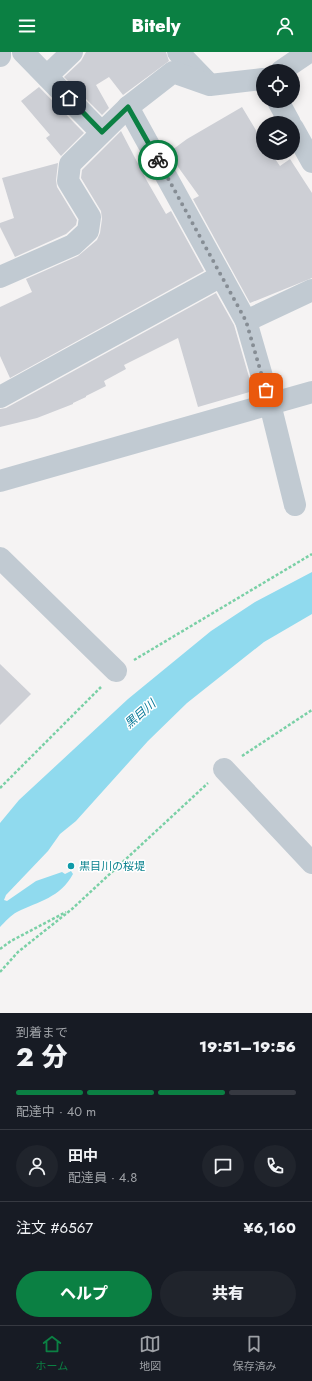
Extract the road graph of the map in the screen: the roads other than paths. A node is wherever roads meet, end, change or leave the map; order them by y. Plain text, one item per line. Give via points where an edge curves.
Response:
1 (0, 52) edge
2 (23, 52) edge
3 (72, 52) edge
4 (178, 52) edge
5 (303, 54) edge
6 (0, 56) edge
7 (290, 64) edge
8 (47, 76) junction
9 (256, 79) edge
10 (210, 85) junction
11 (128, 107) junction
12 (102, 132) junction
13 (300, 141) edge
14 (312, 162) edge
15 (221, 276) junction
16 (0, 277) edge
17 (312, 290) edge
18 (246, 321) junction
19 (312, 392) edge
20 (0, 397) edge
21 (270, 404) junction
22 (0, 481) edge
23 (296, 505) dead end
24 (0, 558) edge
25 (116, 671) road end
26 (224, 769) road end
27 (312, 863) edge

1 - 6 street
2 - 8 street
3 - 8 street
4 - 10 street
5 - 7 street
8 - 12 street
9 - 10 street
10 - 11 street via 173,72
11 - 12 street
11 - 15 street
12 - 16 street via 70,164 68,181 90,217 88,231 73,245
13 - 14 street
15 - 18 street
15 - 20 street
17 - 18 street
18 - 21 street
19 - 21 street
21 - 22 street
21 - 23 street
24 - 25 street
26 - 27 street

